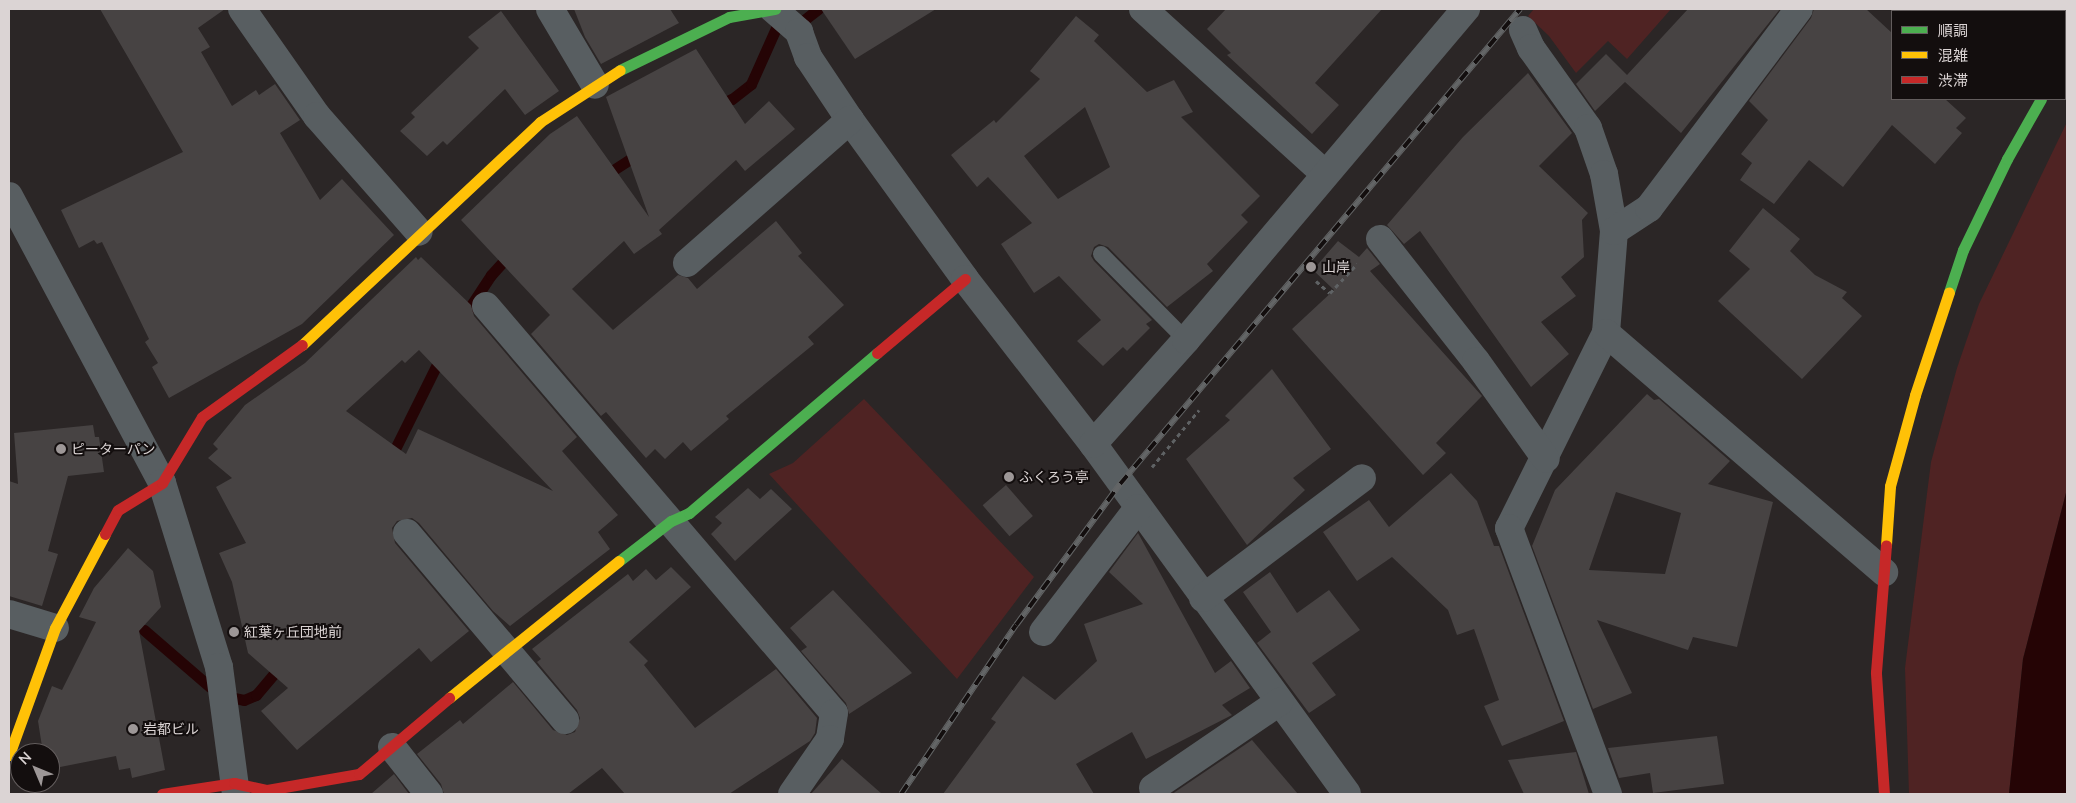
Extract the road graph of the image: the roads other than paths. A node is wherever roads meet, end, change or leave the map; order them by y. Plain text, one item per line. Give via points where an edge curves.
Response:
1 (242, 9) edge
2 (550, 9) edge
3 (774, 9) edge
4 (1144, 9) edge
5 (1466, 9) edge
6 (1800, 9) edge
7 (1523, 30) dead end
8 (595, 85) junction
9 (2040, 100) edge
10 (850, 120) junction
11 (1325, 174) junction
12 (9, 196) edge
13 (419, 232) junction
14 (1614, 232) junction
15 (1380, 239) dead end
16 (1101, 254) dead end
17 (687, 262) dead end
18 (965, 279) junction
19 (486, 306) dead end
20 (1606, 333) junction
21 (1186, 340) junction
22 (1093, 444) junction
23 (1546, 458) junction
24 (1362, 478) dead end
25 (162, 483) junction
26 (1133, 502) junction
27 (671, 521) junction
28 (407, 533) dead end
29 (1884, 572) junction
30 (1203, 598) junction
31 (9, 614) edge
32 (55, 628) junction
33 (1043, 632) dead end
34 (505, 650) junction
35 (1279, 702) junction
36 (564, 720) dead end
37 (392, 747) junction
38 (9, 755) edge
39 (1153, 788) dead end
40 (235, 789) edge
41 (162, 794) edge
42 (429, 794) edge
43 (792, 794) edge
44 (1347, 794) edge
45 (1608, 794) edge
46 (1884, 794) edge

1 - 13 street via 317,116
2 - 8 street
3 - 8 street via 729,17
3 - 10 street via 799,32 808,57
4 - 11 street
5 - 11 street
6 - 14 street via 1649,208
7 - 14 street via 1531,48 1588,128 1604,174
8 - 13 street via 512,145
9 - 29 street via 2007,159 1964,250 1941,317 1890,486
10 - 17 street
10 - 18 street
11 - 21 street
12 - 25 street
13 - 25 street via 301,345 202,417
14 - 20 street
15 - 23 street via 1476,361
16 - 21 lane
18 - 22 street
18 - 27 street via 689,513
19 - 27 street
20 - 23 street
20 - 29 street
21 - 22 street
22 - 26 street
23 - 45 street via 1509,528
24 - 30 street
25 - 32 street via 118,510
25 - 40 street via 219,667
26 - 30 street
26 - 33 street
27 - 34 street
27 - 43 street via 834,713 830,739
28 - 34 street
29 - 46 street via 1876,672
30 - 35 street
31 - 32 street
32 - 38 street
34 - 36 street
34 - 37 street
35 - 39 street
35 - 44 street
37 - 40 street via 359,774 267,790
37 - 42 street
40 - 41 street

